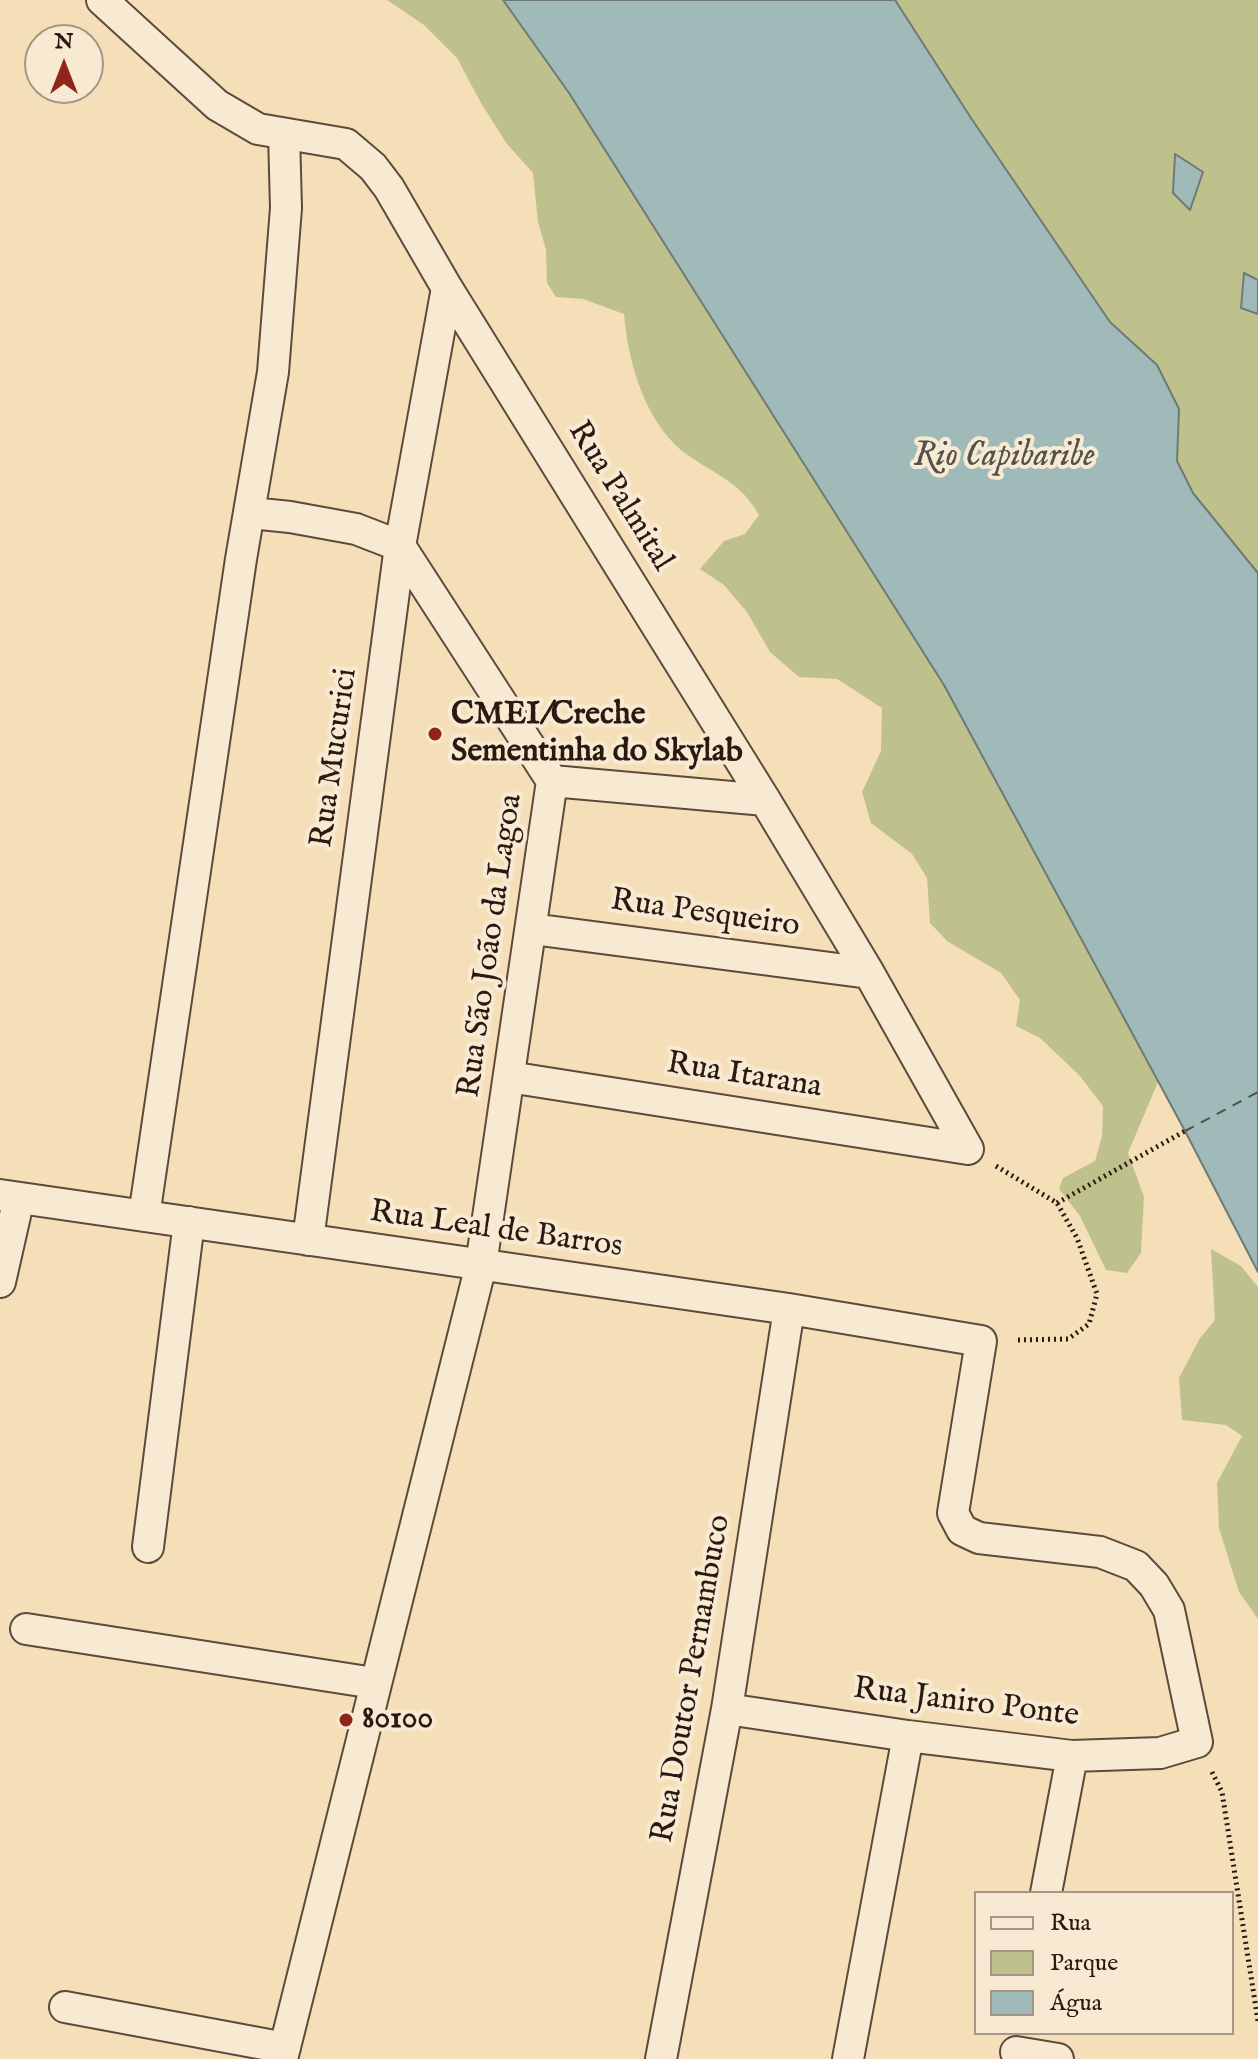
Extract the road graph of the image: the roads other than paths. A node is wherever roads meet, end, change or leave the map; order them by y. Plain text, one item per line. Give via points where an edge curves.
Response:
1 (102, 0) edge
2 (284, 134) junction
3 (447, 288) junction
4 (251, 513) junction
5 (400, 546) junction
6 (552, 781) junction
7 (765, 800) junction
8 (532, 929) junction
9 (869, 973) junction
10 (509, 1077) junction
11 (968, 1149) joint
12 (10, 1197) edge
13 (144, 1216) junction
14 (189, 1222) junction
15 (308, 1240) junction
16 (481, 1265) junction
17 (0, 1282) edge
18 (789, 1309) junction
19 (148, 1547) dead end
20 (26, 1629) dead end
21 (374, 1683) junction
22 (727, 1709) junction
23 (908, 1736) junction
24 (1197, 1742) joint
25 (1072, 1756) junction
26 (1046, 1891) edge
27 (65, 2007) dead end
28 (1017, 2048) edge
29 (283, 2054) edge
30 (661, 2059) edge
31 (848, 2059) edge
32 (1058, 2059) edge

1 - 2 street, Rua Palmital via 217,105 258,129
2 - 3 street, Rua Palmital via 346,144 373,167
2 - 4 street via 280,295
3 - 5 street, Rua Mucurici
3 - 7 street, Rua Palmital
4 - 5 street via 356,529
4 - 13 street
5 - 6 street, Rua São João da Lagoa
5 - 15 street, Rua Mucurici
6 - 7 street
6 - 8 street, Rua São João da Lagoa
7 - 9 street, Rua Palmital
8 - 9 street, Rua Pesqueiro
8 - 10 street, Rua São João da Lagoa
9 - 11 street, Rua Palmital
10 - 11 street, Rua Itarana
10 - 16 street, Rua São João da Lagoa
12 - 13 street, Rua Leal de Barros
12 - 17 street
13 - 14 street, Rua Leal de Barros
14 - 15 street, Rua Leal de Barros
14 - 19 street
15 - 16 street, Rua Leal de Barros
16 - 18 street, Rua Leal de Barros
16 - 21 street, Rua São João da Lagoa
18 - 22 street, Rua Doutor Pernambuco
18 - 24 street, Rua Leal de Barros via 981,1341 953,1513 962,1530 979,1538 1100,1552 1136,1566 1169,1610
20 - 21 street
21 - 29 street, Rua São João da Lagoa
22 - 23 street, Rua Janiro Ponte
22 - 30 street, Rua Doutor Pernambuco
23 - 25 street, Rua Janiro Ponte
23 - 31 street
24 - 25 street, Rua Janiro Ponte via 1160,1753
25 - 26 street
27 - 29 street
28 - 32 street

